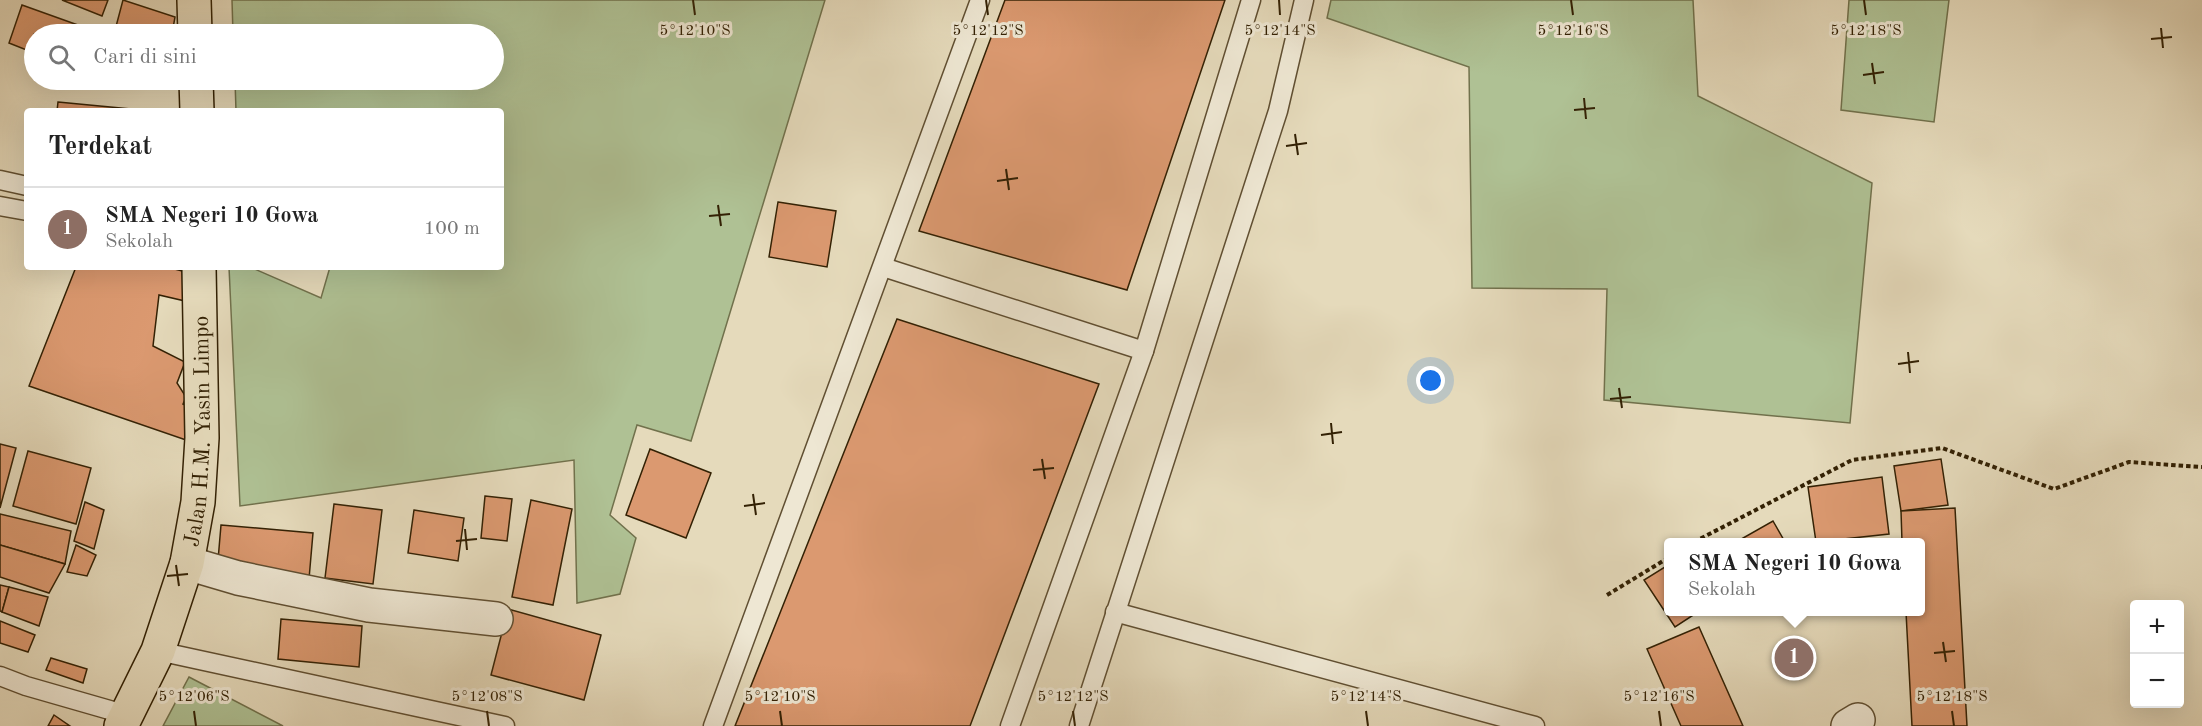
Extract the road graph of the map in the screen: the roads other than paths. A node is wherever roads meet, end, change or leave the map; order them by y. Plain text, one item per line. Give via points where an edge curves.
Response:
1 (194, 0) edge
2 (980, 0) edge
3 (1251, 0) edge
4 (1304, 0) edge
5 (195, 24) edge
6 (196, 90) edge
7 (197, 108) edge
8 (0, 180) edge
9 (24, 185) edge
10 (0, 206) edge
11 (24, 210) edge
12 (883, 267) junction
13 (199, 270) edge
14 (1144, 351) junction
15 (188, 563) junction
16 (1115, 612) junction
17 (496, 619) dead end
18 (158, 651) junction
19 (0, 676) edge
20 (124, 720) edge
21 (505, 726) edge
22 (713, 726) edge
23 (1010, 726) edge
24 (1079, 726) edge
25 (1535, 726) edge

1 - 5 main road
2 - 12 lane
3 - 14 lane
4 - 16 lane via 1278,111
6 - 7 main road
8 - 9 lane
10 - 11 lane
12 - 14 lane
12 - 22 lane
13 - 15 main road, Jalan H.M. Yasin Limpo via 202,438 198,502
14 - 23 lane
15 - 17 street via 238,578 369,605
15 - 18 main road, Jalan H.M. Yasin Limpo
16 - 24 lane
16 - 25 lane
18 - 20 main road, Jalan H.M. Yasin Limpo
18 - 21 lane
19 - 20 lane

